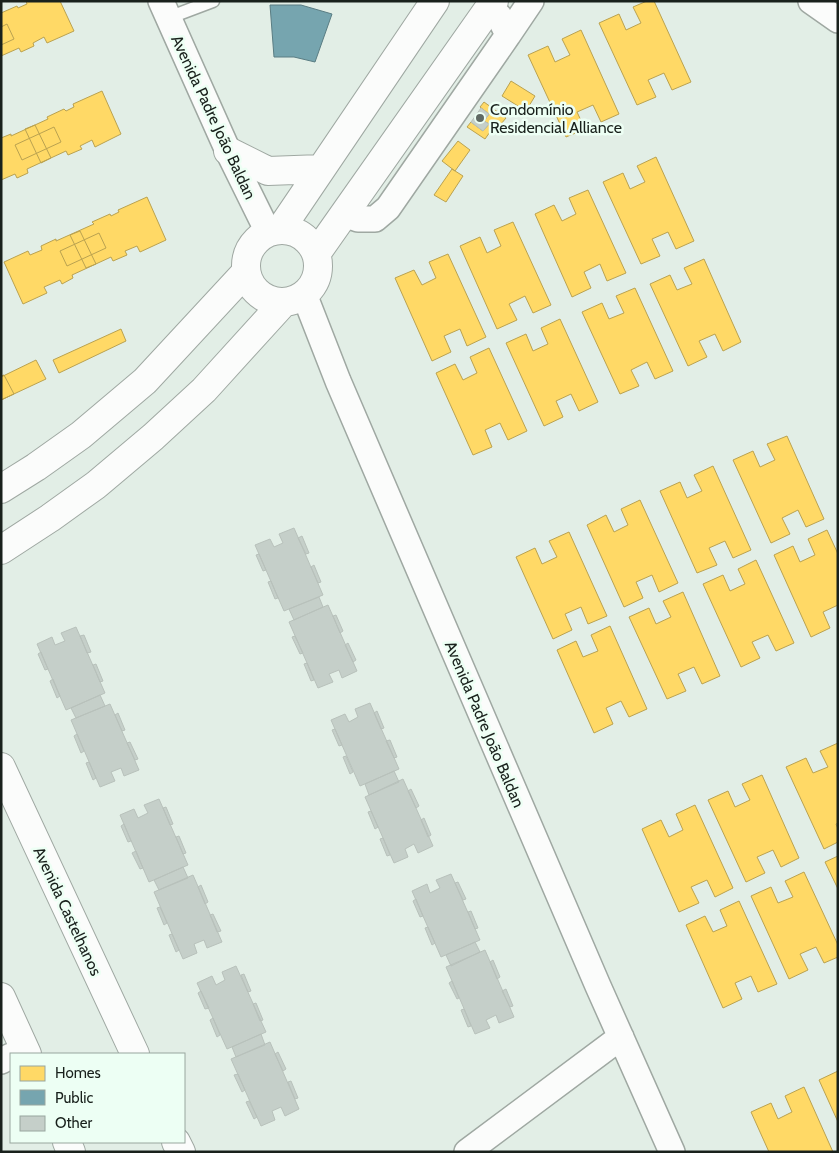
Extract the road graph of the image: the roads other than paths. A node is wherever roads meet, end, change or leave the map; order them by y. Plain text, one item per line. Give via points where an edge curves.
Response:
1 (213, 1) edge
2 (434, 1) edge
3 (531, 1) edge
4 (811, 1) edge
5 (491, 5) edge
6 (165, 10) edge
7 (838, 20) edge
8 (508, 35) junction
9 (228, 151) junction
10 (320, 169) junction
11 (344, 214) junction
12 (274, 231) junction
13 (316, 254) junction
14 (246, 272) junction
15 (294, 298) junction
16 (1, 489) edge
17 (1, 550) edge
18 (1, 767) edge
19 (1, 997) edge
20 (621, 1037) junction
21 (15, 1053) edge
22 (135, 1053) edge
23 (467, 1152) edge
24 (672, 1152) edge

1 - 6 lane
2 - 10 street
3 - 8 street
4 - 7 street
5 - 8 street
5 - 11 street
6 - 9 street, Avenida Padre João Baldan
8 - 11 street via 388,208 375,219 358,219
9 - 10 street via 268,171
9 - 12 street, Avenida Padre João Baldan
10 - 12 street
11 - 13 street
12 - 13 street via 289,230 305,238
12 - 14 street via 253,244 245,262
13 - 15 street via 318,267 314,282
14 - 15 street via 259,295 267,299
14 - 16 street via 145,381 81,435
15 - 17 street via 153,437 96,485
15 - 20 street, Avenida Padre João Baldan via 342,390
18 - 22 street, Avenida Castelhanos
19 - 21 street
20 - 23 street
20 - 24 street, Avenida Padre João Baldan

